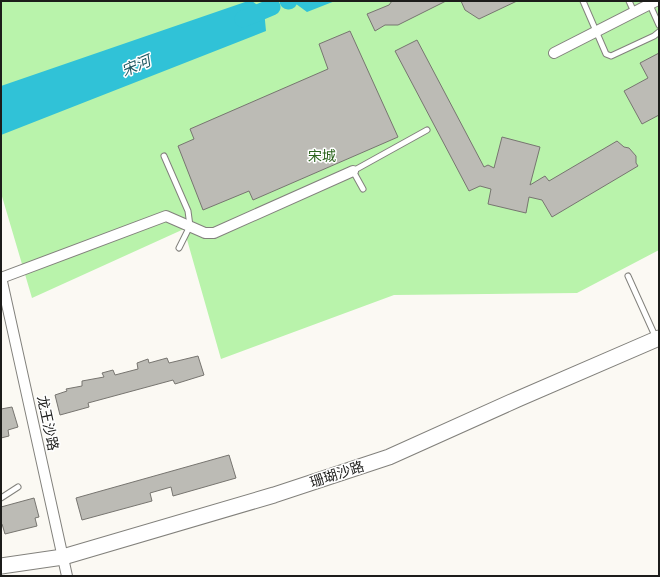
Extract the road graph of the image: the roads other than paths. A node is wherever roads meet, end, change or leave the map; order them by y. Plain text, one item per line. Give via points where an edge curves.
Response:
1 (583, 1) edge
2 (629, 1) edge
3 (653, 3) edge
4 (634, 12) junction
5 (659, 25) edge
6 (597, 31) junction
7 (659, 32) edge
8 (554, 53) dead end
9 (427, 130) dead end
10 (164, 156) dead end
11 (353, 171) junction
12 (363, 189) dead end
13 (190, 226) junction
14 (179, 248) dead end
15 (628, 276) dead end
16 (1, 278) edge
17 (658, 338) edge
18 (18, 487) dead end
19 (1, 498) edge
20 (63, 557) junction
21 (1, 566) edge
22 (67, 576) edge

1 - 6 lane
2 - 4 lane
3 - 4 street
3 - 5 lane
4 - 6 street
6 - 7 lane via 606,54 611,56
6 - 8 street
9 - 11 lane
10 - 13 lane via 188,211
11 - 12 lane
11 - 13 street via 214,233 205,233
13 - 14 lane
13 - 16 street via 166,216
15 - 17 lane
16 - 20 street, 龙王沙路
17 - 20 street, 珊瑚沙路 via 389,457 274,495
18 - 19 lane
20 - 21 street, 珊瑚沙路
20 - 22 street, 龙王沙路

